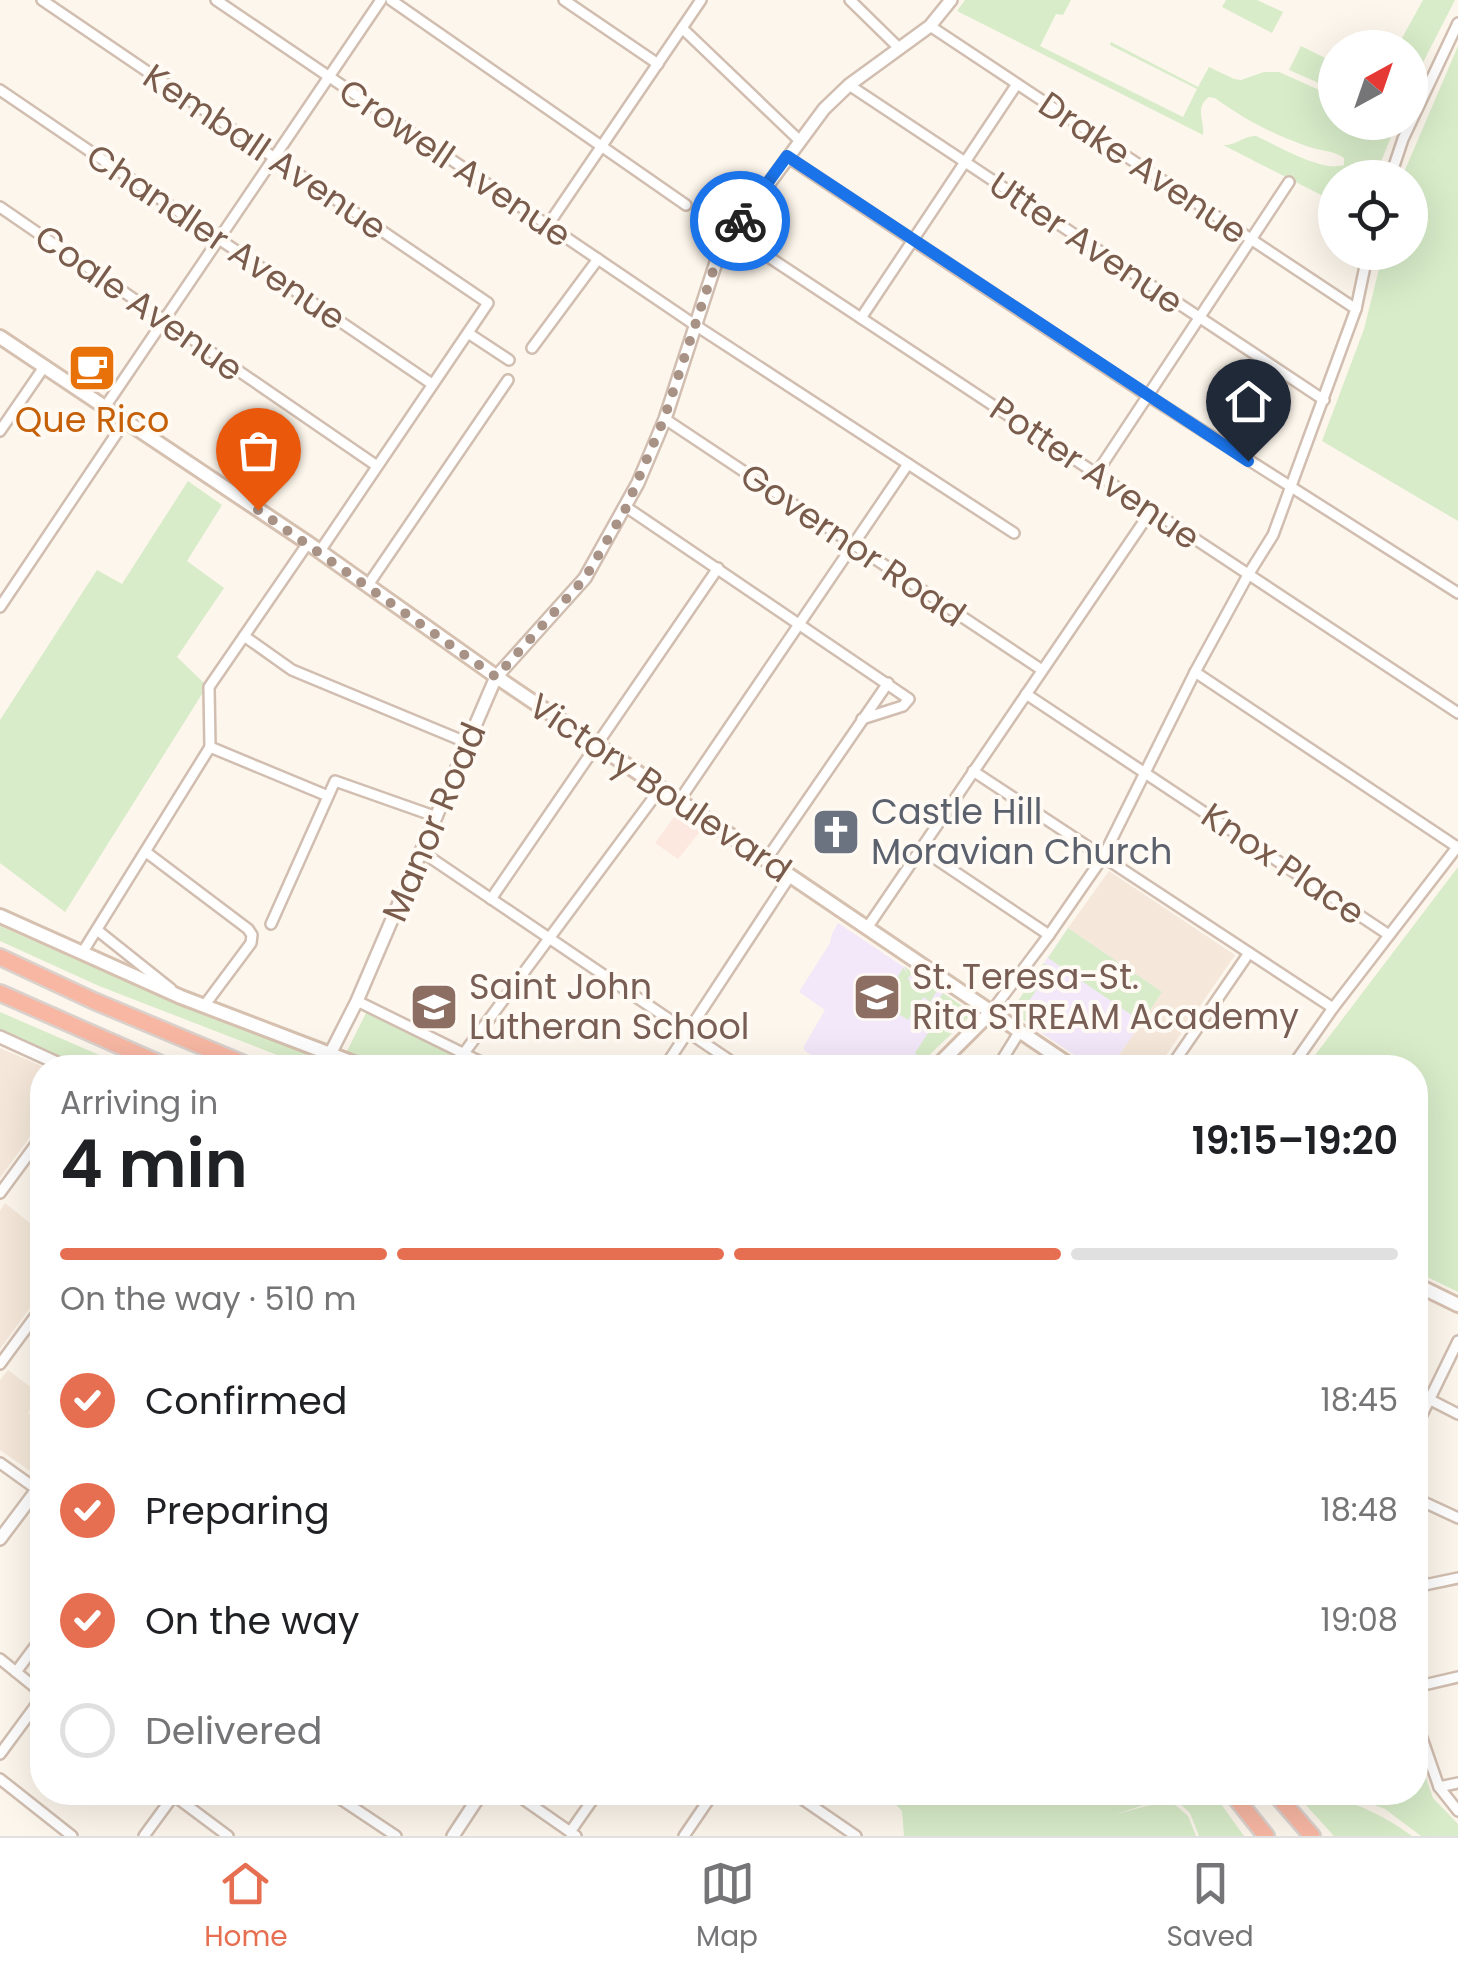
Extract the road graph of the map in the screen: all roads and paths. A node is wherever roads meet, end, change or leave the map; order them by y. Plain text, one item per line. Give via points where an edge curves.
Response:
1 (42, 0) edge
2 (216, 0) edge
3 (380, 0) edge
4 (391, 0) edge
5 (564, 0) edge
6 (701, 0) edge
7 (850, 0) edge
8 (952, 0) edge
9 (1458, 23) edge
10 (930, 26) junction
11 (682, 28) junction
12 (898, 47) junction
13 (658, 64) junction
14 (328, 77) junction
15 (1018, 84) junction
16 (849, 85) junction
17 (0, 90) edge
18 (800, 142) junction
19 (603, 145) junction
20 (787, 156) junction
21 (273, 158) junction
22 (1396, 160) edge
23 (966, 162) junction
24 (1289, 182) dead end
25 (686, 205) dead end
26 (0, 207) edge
27 (548, 226) junction
28 (731, 232) junction
29 (219, 239) junction
30 (913, 240) junction
31 (1252, 240) junction
32 (598, 259) junction
33 (1364, 270) edge
34 (1356, 308) junction
35 (861, 318) junction
36 (1200, 318) junction
37 (163, 320) junction
38 (695, 325) junction
39 (468, 333) junction
40 (0, 338) edge
41 (532, 348) dead end
42 (508, 360) dead end
43 (44, 367) junction
44 (508, 380) dead end
45 (432, 384) junction
46 (1148, 396) junction
47 (1324, 400) junction
48 (104, 407) junction
49 (664, 419) junction
50 (125, 421) junction
51 (0, 431) edge
52 (908, 464) junction
53 (377, 466) junction
54 (1096, 474) junction
55 (1292, 488) junction
56 (626, 508) junction
57 (1151, 510) junction
58 (1014, 533) dead end
59 (854, 545) junction
60 (314, 547) junction
61 (718, 568) junction
62 (1248, 575) junction
63 (368, 585) junction
64 (1458, 593) edge
65 (0, 607) edge
66 (800, 623) junction
67 (244, 636) junction
68 (1042, 670) junction
69 (1195, 672) junction
70 (496, 677) junction
71 (888, 683) junction
72 (1026, 694) junction
73 (1458, 713) edge
74 (862, 719) junction
75 (468, 743) junction
76 (596, 745) junction
77 (210, 746) junction
78 (974, 771) junction
79 (1145, 772) junction
80 (660, 789) junction
81 (328, 796) junction
82 (679, 801) junction
83 (437, 817) junction
84 (1458, 847) edge
85 (921, 849) junction
86 (146, 852) junction
87 (422, 852) junction
88 (1102, 856) junction
89 (766, 860) junction
90 (790, 876) junction
91 (491, 899) junction
92 (0, 916) edge
93 (270, 924) dead end
94 (867, 928) junction
95 (97, 930) junction
96 (1389, 934) junction
97 (1049, 935) junction
98 (550, 939) junction
99 (1249, 952) junction
100 (82, 954) junction
101 (0, 958) edge
102 (0, 993) edge
103 (182, 997) junction
104 (357, 1001) junction
105 (204, 1006) junction
106 (1333, 1008) junction
107 (991, 1012) junction
108 (1020, 1031) junction
109 (688, 1032) junction
110 (0, 1037) edge
111 (464, 1053) junction
112 (331, 1054) joint
113 (39, 1055) edge
114 (141, 1055) edge
115 (223, 1055) edge
116 (468, 1055) edge
117 (673, 1055) edge
118 (722, 1055) edge
119 (948, 1055) edge
120 (1005, 1055) edge
121 (1055, 1055) edge
122 (1179, 1055) edge
123 (1300, 1055) edge
124 (30, 1152) edge
125 (0, 1193) edge
126 (1428, 1290) edge
127 (1458, 1305) edge
128 (30, 1323) edge
129 (1458, 1341) edge
130 (0, 1364) edge
131 (1430, 1400) junction
132 (1428, 1404) edge
133 (1458, 1414) edge
134 (0, 1463) edge
135 (30, 1482) edge
136 (30, 1502) edge
137 (1428, 1504) edge
138 (1458, 1518) edge
139 (0, 1539) edge
140 (1458, 1578) edge
141 (1428, 1584) edge
142 (30, 1653) edge
143 (0, 1659) edge
144 (16, 1672) junction
145 (1458, 1678) edge
146 (30, 1684) edge
147 (1428, 1684) edge
148 (30, 1712) edge
149 (0, 1754) edge
150 (1428, 1755) edge
151 (0, 1779) edge
152 (1458, 1782) edge
153 (1439, 1787) junction
154 (30, 1803) edge
155 (33, 1805) edge
156 (165, 1805) edge
157 (187, 1805) edge
158 (350, 1805) edge
159 (474, 1805) edge
160 (531, 1805) edge
161 (590, 1805) edge
162 (705, 1805) edge
163 (811, 1805) edge
164 (1241, 1805) edge
165 (1285, 1805) edge
166 (1458, 1811) edge
167 (573, 1834) edge
168 (72, 1836) edge
169 (144, 1836) edge
170 (228, 1836) edge
171 (396, 1836) edge
172 (454, 1836) edge
173 (684, 1836) edge
174 (856, 1836) edge
175 (1266, 1836) edge
176 (1312, 1836) edge

1 - 21 street, Kemball Avenue
2 - 14 street, Crowell Avenue
3 - 14 street
4 - 19 street
5 - 13 street
6 - 11 street
7 - 12 street
8 - 10 street, Manor Road
9 - 22 street
10 - 12 street, Manor Road
10 - 15 street, Drake Avenue
11 - 13 street
11 - 18 street
12 - 16 street, Manor Road
13 - 19 street
14 - 21 street
14 - 27 street, Crowell Avenue
15 - 23 street
15 - 31 street, Drake Avenue
16 - 18 street, Manor Road
16 - 23 street, Utter Avenue
17 - 29 street, Chandler Avenue
18 - 20 street, Manor Road
19 - 25 street
19 - 27 street
20 - 28 street, Manor Road
20 - 30 street
21 - 29 street
21 - 39 street, Kemball Avenue via 488,303
23 - 30 street
23 - 36 street, Utter Avenue
24 - 31 street
26 - 37 street, Coale Avenue
27 - 32 street, Crowell Avenue
28 - 35 street, Potter Avenue
28 - 38 street, Manor Road
29 - 37 street
29 - 45 street, Chandler Avenue
30 - 35 street
30 - 46 street
31 - 34 street, Drake Avenue
31 - 36 street
32 - 38 street, Crowell Avenue
32 - 41 street
33 - 34 street
34 - 47 street
35 - 54 street, Potter Avenue
36 - 46 street
36 - 47 street, Utter Avenue
37 - 48 street
37 - 53 street, Coale Avenue
38 - 49 street, Manor Road
38 - 52 street, Crowell Avenue
39 - 42 street
39 - 45 street
40 - 43 main road, Victory Boulevard
43 - 48 main road, Victory Boulevard
43 - 51 street
44 - 63 street
45 - 53 street
46 - 54 street
46 - 55 street
47 - 55 street
48 - 50 main road, Victory Boulevard
49 - 56 street, Manor Road
49 - 59 street, Governor Road
50 - 60 main road, Victory Boulevard
50 - 65 street
52 - 58 street, Crowell Avenue
52 - 59 street
53 - 60 street
54 - 57 street, Potter Avenue
55 - 62 street
55 - 64 street
56 - 61 street
56 - 70 street, Manor Road via 585,578
57 - 62 street, Potter Avenue
57 - 68 street
59 - 66 street
59 - 68 street, Governor Road
60 - 63 main road, Victory Boulevard
60 - 67 street
61 - 66 street
61 - 76 street
62 - 69 street
62 - 73 street, Potter Avenue
63 - 70 main road, Victory Boulevard
66 - 71 street
66 - 82 street
67 - 75 street via 292,670
67 - 77 street via 209,687
68 - 72 street
69 - 79 street
69 - 84 street
70 - 75 street, Manor Road
70 - 76 main road, Victory Boulevard
71 - 74 street
71 - 74 street via 909,702
72 - 78 street
72 - 79 street, Knox Place
74 - 89 street
75 - 83 street, Manor Road
76 - 80 main road, Victory Boulevard
76 - 91 street
77 - 81 street
77 - 86 street
78 - 85 street
78 - 88 street
79 - 88 street
79 - 96 street, Knox Place
80 - 82 main road, Victory Boulevard
80 - 98 street
81 - 83 street via 335,781
81 - 93 street
82 - 89 main road, Victory Boulevard
83 - 87 street, Manor Road
84 - 96 street
85 - 94 street
85 - 97 street
86 - 95 street
86 - 105 street via 252,935
87 - 91 street
87 - 104 street, Manor Road
88 - 97 street
88 - 99 street
89 - 90 main road, Victory Boulevard
90 - 94 main road, Victory Boulevard
90 - 109 street
91 - 98 street
92 - 100 main road
94 - 107 main road, Victory Boulevard
95 - 100 street
95 - 103 street
96 - 106 street
97 - 107 street
98 - 109 street
98 - 111 street
99 - 106 street
99 - 122 street
100 - 103 main road
101 - 115 highway
102 - 114 highway
103 - 105 main road
104 - 111 street
104 - 112 street, Manor Road
105 - 112 main road
106 - 123 street
107 - 108 main road, Victory Boulevard
107 - 119 main road
108 - 120 street
108 - 121 main road, Victory Boulevard
109 - 117 street
109 - 118 street
110 - 113 street
111 - 116 street
124 - 125 street
126 - 127 main road
128 - 130 street
129 - 131 street
131 - 132 street
131 - 133 street
134 - 135 street
136 - 139 street
137 - 138 street
140 - 141 street
142 - 144 street
143 - 144 street
144 - 146 street
145 - 147 street
148 - 149 street
150 - 153 street
151 - 154 street
152 - 153 street
153 - 166 street
155 - 168 street
156 - 169 street
157 - 170 street
158 - 171 street
159 - 172 street
160 - 167 street
161 - 167 street
162 - 173 street
163 - 174 street
164 - 175 highway
165 - 176 highway

